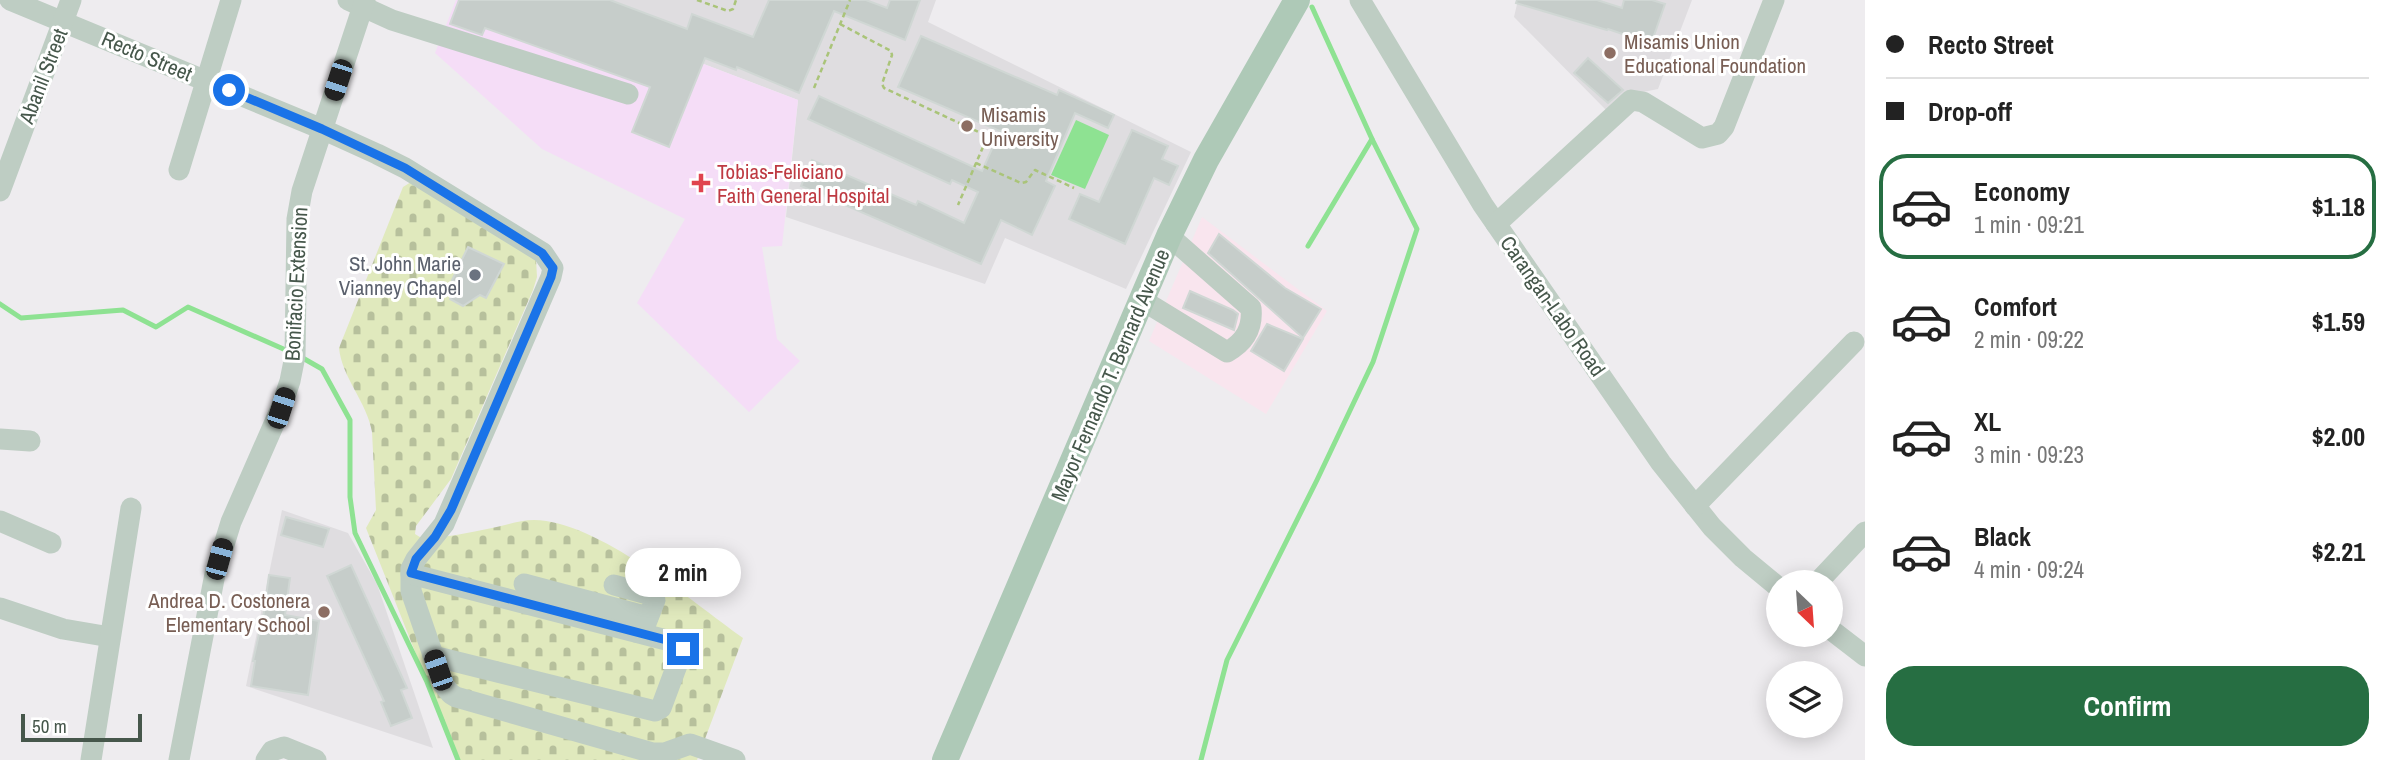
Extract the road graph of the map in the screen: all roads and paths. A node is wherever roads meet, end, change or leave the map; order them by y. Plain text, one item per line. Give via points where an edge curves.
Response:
1 (10, 0) edge
2 (71, 0) edge
3 (231, 0) edge
4 (697, 0) edge
5 (736, 0) edge
6 (850, 0) edge
7 (1297, 0) edge
8 (1360, 0) edge
9 (1774, 0) edge
10 (359, 2) edge
11 (64, 22) junction
12 (840, 24) junction
13 (206, 81) junction
14 (814, 88) dead end
15 (628, 94) dead end
16 (322, 129) junction
17 (976, 163) junction
18 (178, 170) dead end
19 (1074, 188) dead end
20 (0, 191) edge
21 (958, 205) dead end
22 (1496, 224) junction
23 (1169, 236) junction
24 (1142, 299) junction
25 (1854, 342) dead end
26 (0, 439) edge
27 (30, 441) dead end
28 (1695, 506) junction
29 (131, 508) dead end
30 (0, 522) edge
31 (1865, 532) edge
32 (51, 543) dead end
33 (1829, 570) edge
34 (411, 573) junction
35 (1766, 577) edge
36 (524, 584) dead end
37 (614, 586) dead end
38 (0, 608) edge
39 (645, 625) junction
40 (110, 637) junction
41 (1843, 637) edge
42 (1862, 648) edge
43 (433, 656) junction
44 (91, 760) edge
45 (178, 760) edge
46 (266, 760) edge
47 (316, 760) edge
48 (735, 760) edge
49 (945, 760) edge

1 - 11 street, Recto Street
2 - 11 street, Abanil Street
3 - 13 street
4 - 5 path via 728,11
6 - 12 path
7 - 23 main road, Mayor Fernando T. Bernard Avenue via 1206,160
8 - 22 street, Carangan-Labo Road
9 - 22 street via 1718,134 1702,138 1643,102 1631,100
10 - 15 street via 392,20
10 - 16 street, Bonifacio Extension
11 - 13 street, Recto Street
11 - 20 street, Abanil Street
12 - 14 path
12 - 17 path via 891,51 884,88 985,135
13 - 16 street, Recto Street
13 - 18 street
16 - 34 street, Recto Street via 430,183 542,253 553,268 448,517 416,559
16 - 45 street, Bonifacio Extension via 297,219 295,356 290,381 223,545
17 - 19 path via 1021,183 1035,170
17 - 21 path
22 - 28 street, Carangan-Labo Road
23 - 24 main road, Mayor Fernando T. Bernard Avenue
23 - 24 street via 1251,308 1249,331 1227,352
24 - 49 main road, Mayor Fernando T. Bernard Avenue
25 - 28 street
26 - 27 street
28 - 35 street, Carangan-Labo Road
29 - 40 street
30 - 32 street
31 - 33 street
34 - 39 street
34 - 43 street via 411,591
36 - 39 street
37 - 39 street via 654,596
38 - 40 street via 63,629
39 - 43 street via 682,647 661,708 655,711
40 - 44 street
41 - 42 street
43 - 48 street via 443,684 456,697 653,753 690,744
46 - 47 street via 272,751 284,747

